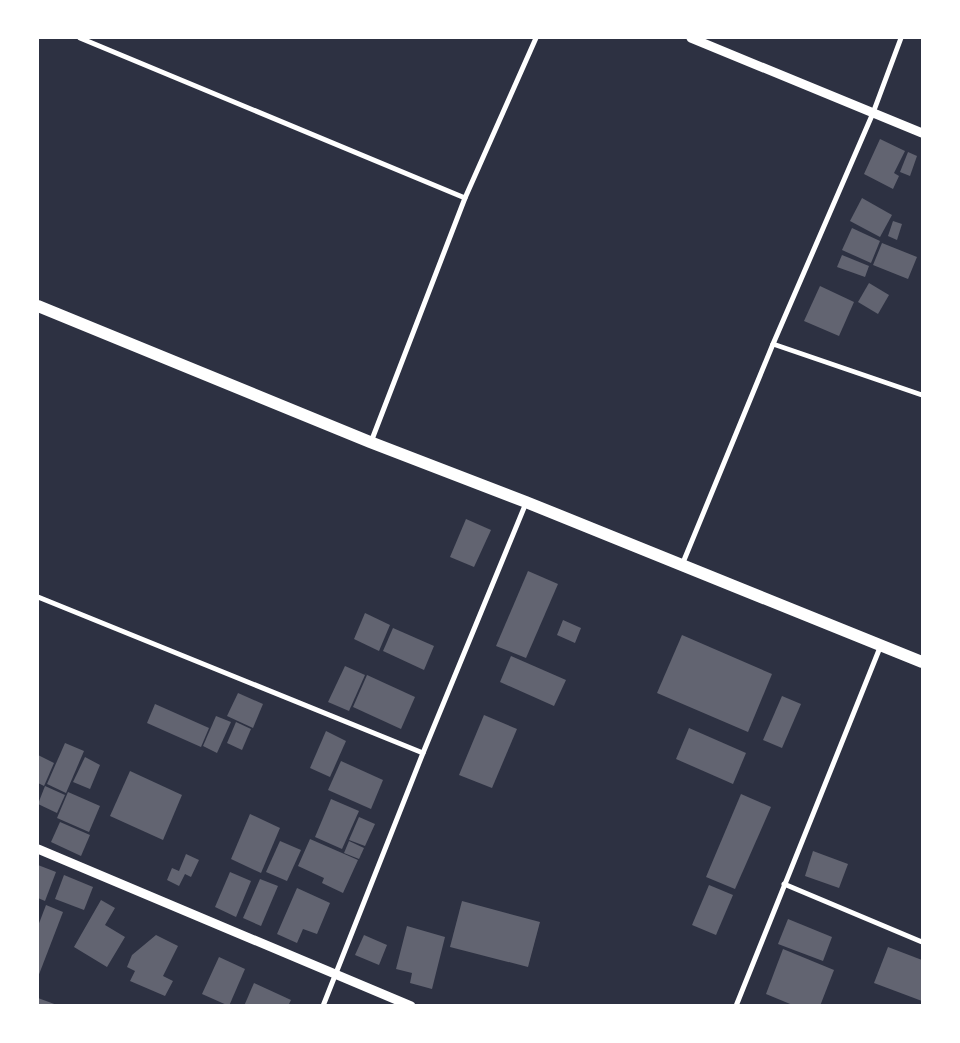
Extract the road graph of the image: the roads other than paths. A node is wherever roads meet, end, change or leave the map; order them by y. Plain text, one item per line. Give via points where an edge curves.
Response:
1 (80, 38) edge
2 (536, 38) edge
3 (691, 38) edge
4 (901, 38) edge
5 (872, 113) junction
6 (922, 133) edge
7 (465, 198) junction
8 (38, 306) edge
9 (773, 344) junction
10 (922, 395) edge
11 (370, 442) junction
12 (526, 502) junction
13 (682, 565) junction
14 (38, 597) edge
15 (881, 645) junction
16 (922, 662) edge
17 (423, 753) junction
18 (38, 849) edge
19 (784, 884) junction
20 (922, 942) edge
21 (336, 974) junction
22 (323, 1006) edge
23 (410, 1006) edge
24 (736, 1006) edge

1 - 7 street
2 - 7 street
3 - 5 street
4 - 5 street
5 - 6 street
5 - 9 street
7 - 11 street
8 - 11 main road
9 - 10 street
9 - 13 street
11 - 12 main road
12 - 13 main road
12 - 17 street
13 - 15 main road
14 - 17 street
15 - 16 main road
15 - 19 street
17 - 21 street
18 - 21 street
19 - 20 street
19 - 24 street
21 - 22 street
21 - 23 street

